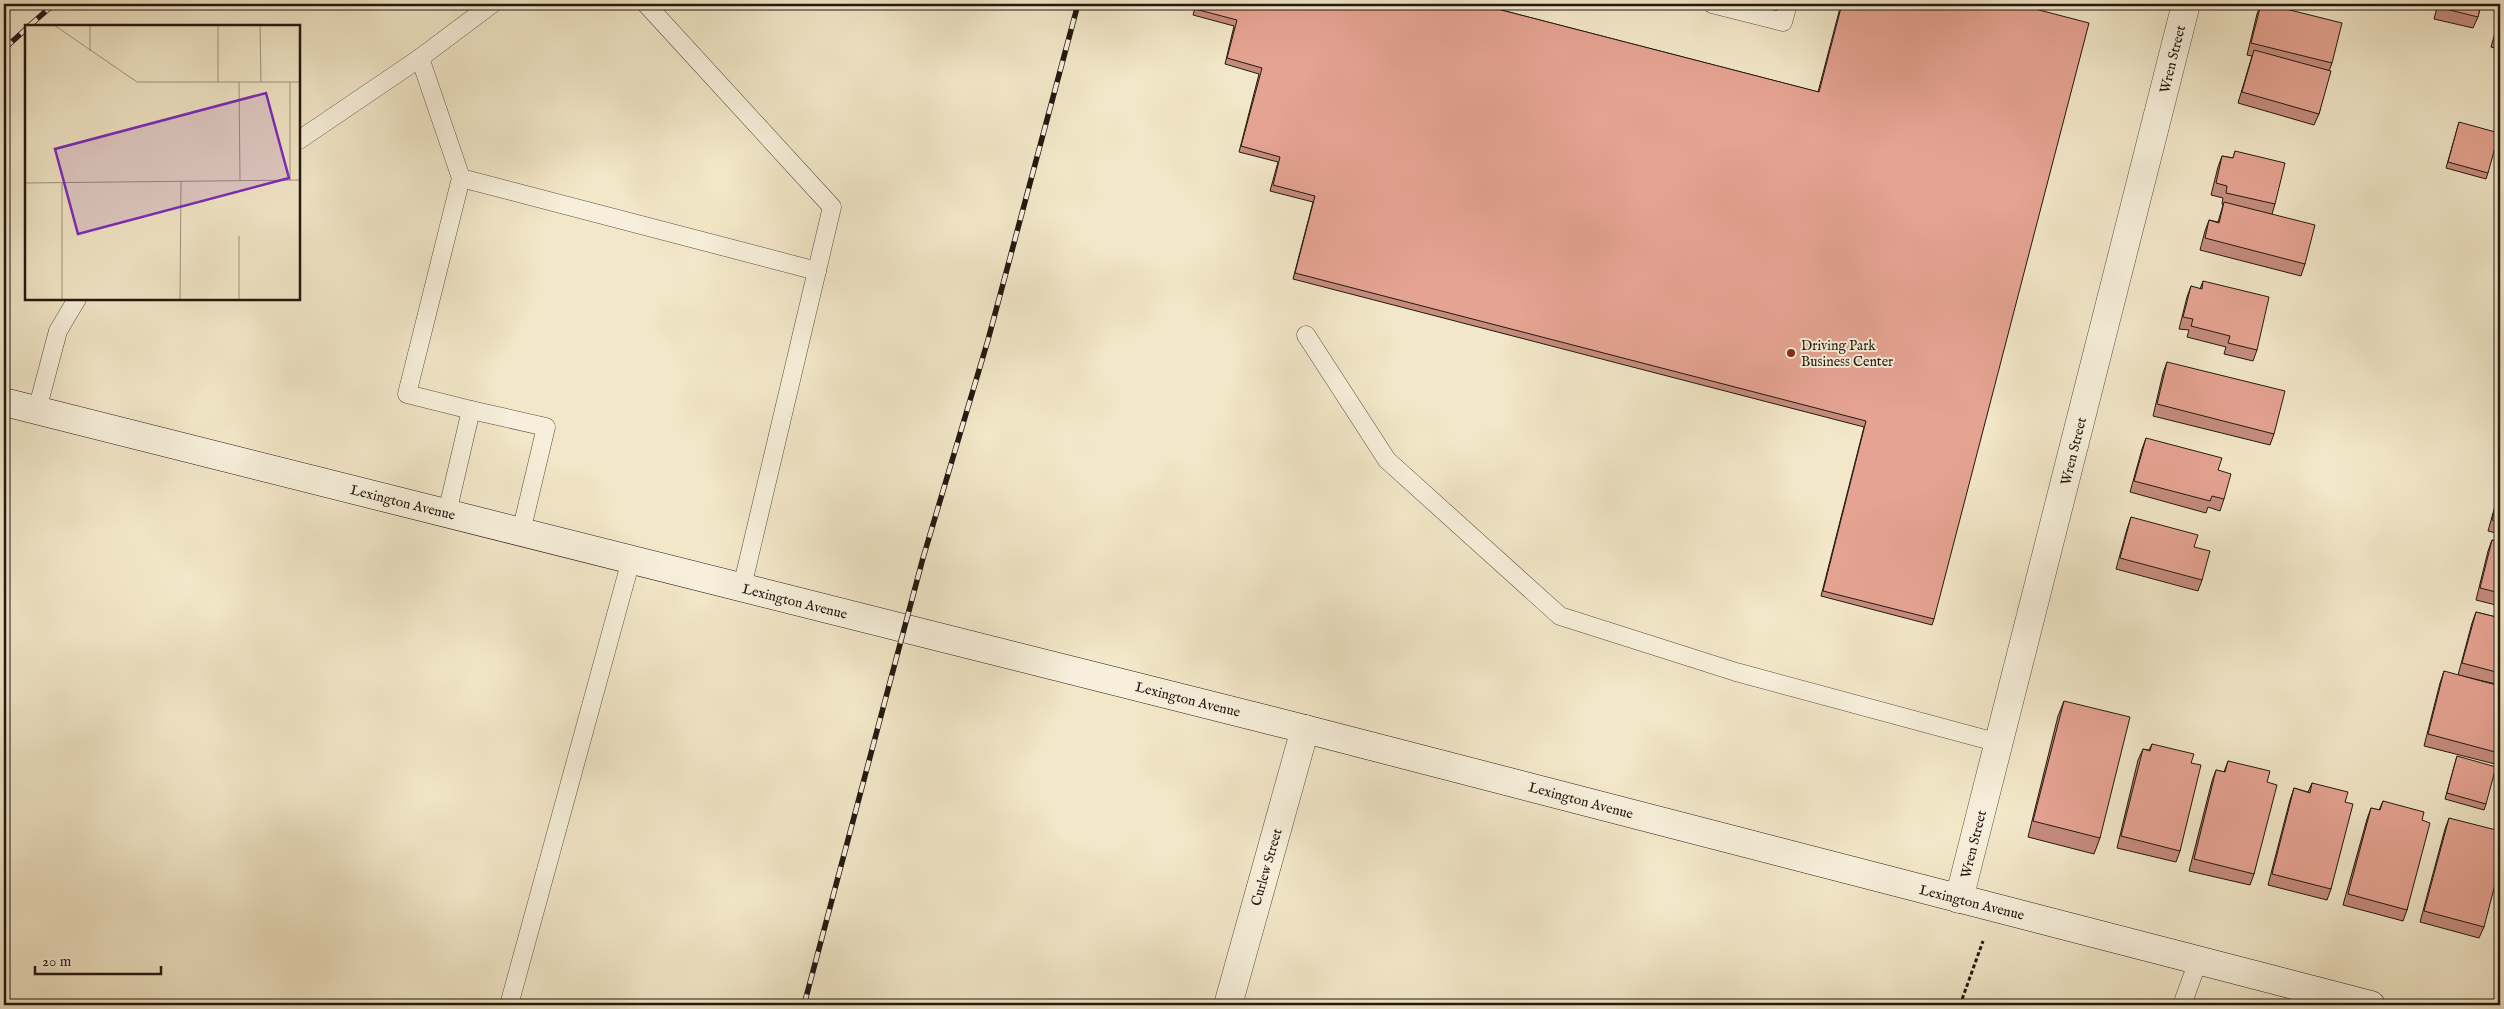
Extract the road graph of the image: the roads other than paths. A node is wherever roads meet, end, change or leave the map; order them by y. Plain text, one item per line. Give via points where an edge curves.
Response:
1 (492, 4) edge
2 (646, 4) edge
3 (1712, 4) edge
4 (1788, 4) edge
5 (2186, 4) edge
6 (420, 58) junction
7 (300, 139) edge
8 (461, 178) junction
9 (817, 271) junction
10 (76, 300) edge
11 (1306, 335) dead end
12 (4, 402) edge
13 (37, 410) junction
14 (471, 410) junction
15 (447, 513) junction
16 (521, 532) junction
17 (631, 560) junction
18 (742, 587) junction
19 (1305, 729) junction
20 (1999, 743) junction
21 (1959, 899) junction
22 (2198, 960) junction
23 (509, 1005) edge
24 (1228, 1005) edge
25 (2182, 1005) edge
26 (2370, 1005) edge

1 - 6 lane
2 - 9 lane via 832,207
3 - 4 lane via 1783,22
5 - 20 main road, Wren Street
6 - 7 lane
6 - 8 lane
8 - 9 lane
8 - 14 lane via 407,394
9 - 18 lane
10 - 13 lane via 58,331
11 - 20 lane via 1387,460 1560,616 1736,672
12 - 13 main road, Lexington Avenue
13 - 15 main road, Lexington Avenue
14 - 15 lane
14 - 16 lane via 546,427
15 - 16 main road, Lexington Avenue
16 - 17 main road, Lexington Avenue
17 - 18 main road, Lexington Avenue
17 - 23 lane
18 - 19 main road, Lexington Avenue
19 - 21 main road, Lexington Avenue
19 - 24 main road, Curlew Street
20 - 21 main road, Wren Street
21 - 22 main road, Lexington Avenue
22 - 25 lane
22 - 26 main road, Lexington Avenue

